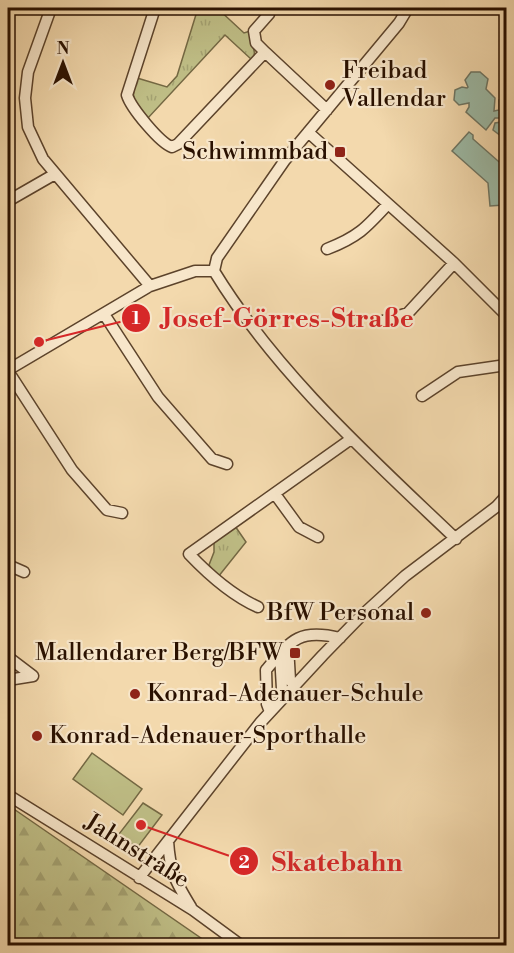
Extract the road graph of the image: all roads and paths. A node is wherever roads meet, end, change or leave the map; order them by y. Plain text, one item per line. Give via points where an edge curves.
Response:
1 (51, 8) edge
2 (155, 8) edge
3 (271, 8) edge
4 (408, 8) edge
5 (265, 52) junction
6 (327, 110) junction
7 (308, 132) junction
8 (55, 174) junction
9 (8, 201) edge
10 (388, 204) junction
11 (327, 249) dead end
12 (454, 263) junction
13 (214, 271) junction
14 (150, 286) junction
15 (104, 314) junction
16 (507, 315) edge
17 (380, 322) dead end
18 (507, 364) edge
19 (8, 370) edge
20 (422, 396) dead end
21 (351, 439) junction
22 (227, 464) dead end
23 (274, 494) junction
24 (507, 496) edge
25 (122, 513) dead end
26 (318, 537) dead end
27 (456, 539) junction
28 (8, 565) edge
29 (24, 572) dead end
30 (258, 606) dead end
31 (340, 638) junction
32 (280, 654) junction
33 (8, 657) edge
34 (8, 680) edge
35 (294, 687) junction
36 (285, 695) junction
37 (273, 708) junction
38 (8, 795) edge
39 (168, 841) junction
40 (139, 878) junction
41 (193, 910) junction
42 (242, 945) edge

1 - 8 street via 28,72 25,98 28,127
2 - 5 street via 127,95 132,107 172,147
3 - 5 street via 254,31 256,43
4 - 6 street
5 - 6 street
6 - 7 street
7 - 10 street
7 - 13 street via 217,258
8 - 9 street
8 - 14 street
10 - 11 street via 350,240
10 - 12 street
12 - 16 street
12 - 17 street via 408,313
13 - 14 street via 195,272
13 - 21 street via 262,341
14 - 15 street
15 - 19 street
15 - 22 street via 158,397 212,459
18 - 20 street via 458,372
19 - 25 street via 72,470 107,510
21 - 23 street
21 - 27 street
23 - 26 street via 299,527
23 - 30 street via 189,554 239,598
24 - 27 street
27 - 31 street via 405,576
28 - 29 street
31 - 32 street via 317,634 298,637
31 - 35 street
32 - 35 street
32 - 36 street
32 - 37 street via 266,670 267,704
33 - 34 street via 33,675
35 - 36 street
36 - 37 street
37 - 39 street
38 - 40 street, Jahnstraße
39 - 40 street
39 - 41 street via 171,872
40 - 41 street, Jahnstraße
41 - 42 street, Jahnstraße

